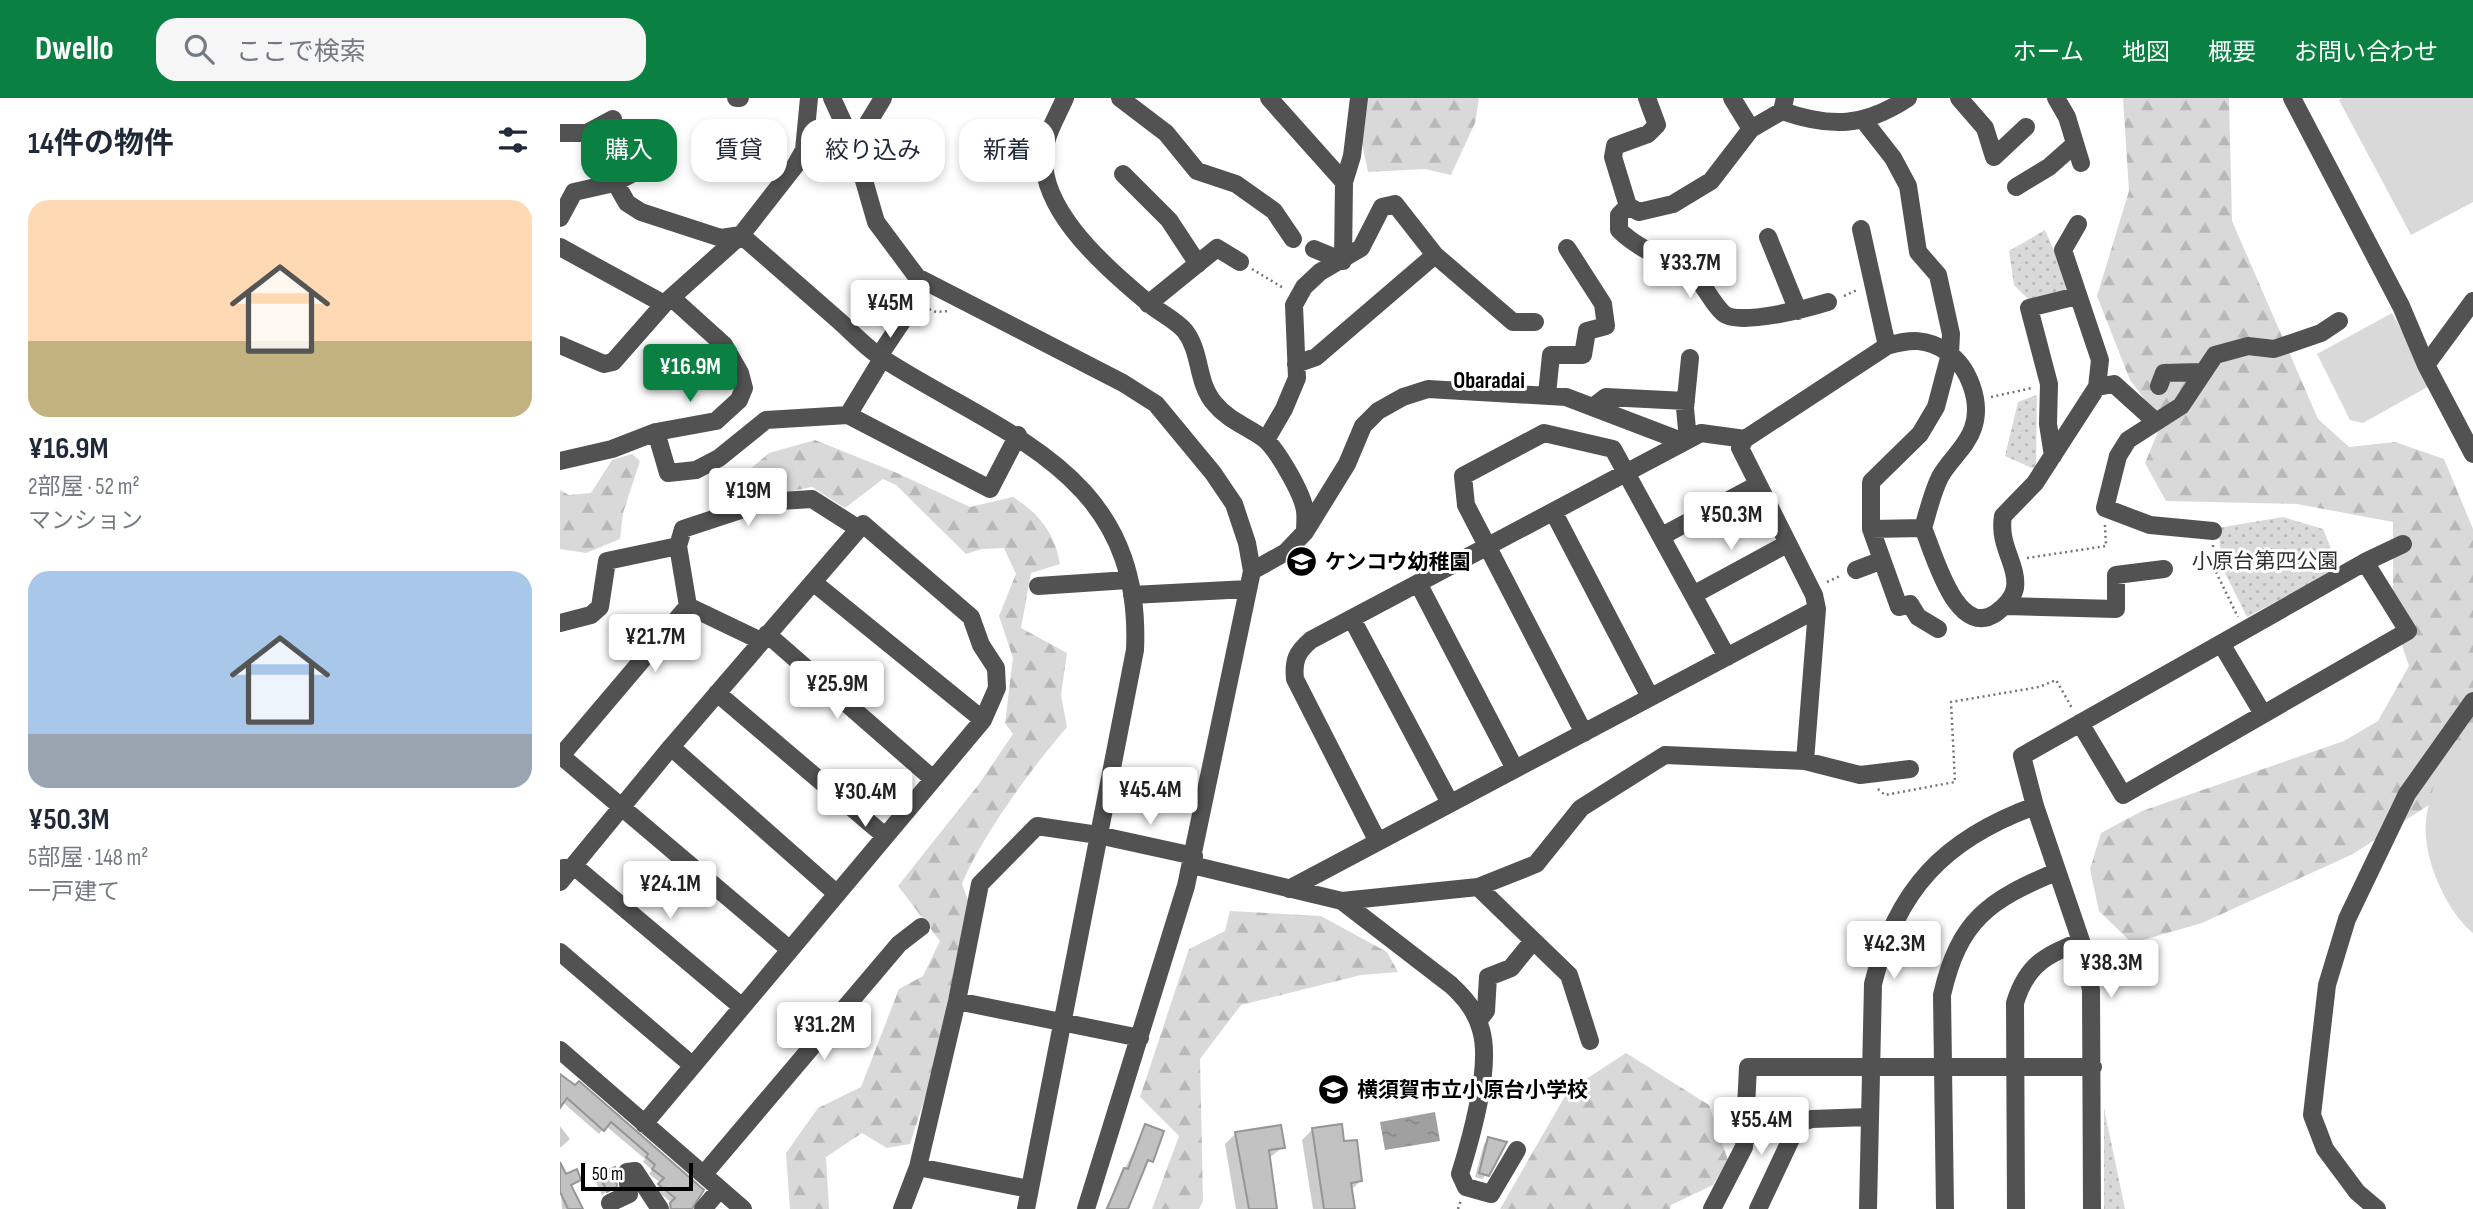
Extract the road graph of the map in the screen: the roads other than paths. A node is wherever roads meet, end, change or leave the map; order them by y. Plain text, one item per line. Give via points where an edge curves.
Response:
1 (808, 98) edge
2 (832, 98) edge
3 (883, 98) edge
4 (1065, 98) edge
5 (1120, 98) edge
6 (1269, 98) edge
7 (1359, 98) edge
8 (1647, 98) edge
9 (1732, 98) edge
10 (1908, 98) edge
11 (1959, 98) edge
12 (2056, 98) edge
13 (2292, 98) edge
14 (1784, 104) edge
15 (842, 119) edge
16 (870, 119) edge
17 (1864, 121) junction
18 (2026, 127) dead end
19 (1751, 129) junction
20 (560, 133) edge
21 (581, 134) edge
22 (2075, 144) junction
23 (2081, 163) dead end
24 (1123, 174) dead end
25 (864, 182) edge
26 (1345, 182) junction
27 (614, 183) joint
28 (2016, 187) dead end
29 (1629, 206) junction
30 (560, 218) edge
31 (2078, 224) dead end
32 (1861, 229) dead end
33 (741, 235) junction
34 (1769, 237) dead end
35 (1293, 239) dead end
36 (560, 247) edge
37 (1567, 248) dead end
38 (1314, 249) dead end
39 (1435, 255) junction
40 (1343, 261) junction
41 (1240, 262) road end
42 (1198, 264) junction
43 (2077, 296) junction
44 (668, 301) junction
45 (2473, 301) edge
46 (1828, 302) road end
47 (1148, 304) junction
48 (909, 311) road end
49 (1798, 311) junction
50 (2339, 321) dead end
51 (1535, 322) dead end
52 (560, 345) edge
53 (1887, 346) junction
54 (1950, 354) junction
55 (881, 357) junction
56 (1690, 358) dead end
57 (1296, 363) junction
58 (2427, 365) junction
59 (2200, 372) junction
60 (2158, 386) dead end
61 (2097, 387) junction
62 (1547, 394) junction
63 (1686, 401) junction
64 (1592, 407) junction
65 (848, 415) junction
66 (2156, 422) junction
67 (656, 432) junction
68 (1018, 435) junction
69 (1266, 439) junction
70 (1745, 439) junction
71 (1686, 441) junction
72 (2473, 454) edge
73 (2053, 456) junction
74 (560, 461) edge
75 (1627, 473) junction
76 (1757, 485) junction
77 (1554, 513) junction
78 (1923, 528) junction
79 (859, 529) junction
80 (1871, 529) junction
81 (2213, 531) road end
82 (1306, 532) junction
83 (1662, 536) junction
84 (1787, 544) junction
85 (2403, 544) dead end
86 (678, 547) junction
87 (1488, 548) junction
88 (1880, 561) junction
89 (2365, 562) junction
90 (2164, 569) dead end
91 (1856, 570) road end
92 (1250, 580) junction
93 (813, 582) junction
94 (1419, 585) junction
95 (1038, 586) dead end
96 (1130, 587) junction
97 (1693, 595) junction
98 (688, 606) junction
99 (2006, 606) junction
100 (1817, 609) junction
101 (1352, 618) junction
102 (560, 623) edge
103 (1938, 629) dead end
104 (764, 638) junction
105 (2222, 645) junction
106 (1727, 657) junction
107 (717, 693) junction
108 (1650, 697) junction
109 (2473, 701) edge
110 (2263, 714) junction
111 (2077, 717) junction
112 (983, 720) junction
113 (1584, 733) junction
114 (671, 747) junction
115 (560, 756) edge
116 (1805, 761) junction
117 (1515, 769) junction
118 (1910, 769) dead end
119 (933, 779) junction
120 (1450, 803) junction
121 (622, 806) junction
122 (2035, 806) junction
123 (885, 835) junction
124 (1098, 835) junction
125 (1378, 842) junction
126 (1193, 861) junction
127 (567, 867) edge
128 (2056, 872) junction
129 (560, 882) edge
130 (1478, 887) junction
131 (1289, 889) junction
132 (836, 893) junction
133 (1342, 901) junction
134 (922, 927) dead end
135 (2081, 940) junction
136 (1532, 942) junction
137 (789, 948) junction
138 (560, 951) edge
139 (957, 1001) junction
140 (742, 1007) junction
141 (1478, 1021) junction
142 (1062, 1023) junction
143 (1140, 1038) junction
144 (1590, 1041) dead end
145 (563, 1059) edge
146 (692, 1065) junction
147 (1941, 1065) junction
148 (1870, 1066) junction
149 (2017, 1066) junction
150 (2093, 1067) junction
151 (1868, 1117) junction
152 (1799, 1122) junction
153 (644, 1124) junction
154 (1745, 1137) junction
155 (1517, 1150) dead end
156 (918, 1167) junction
157 (704, 1174) junction
158 (720, 1189) junction
159 (1029, 1189) junction
160 (610, 1203) dead end
161 (660, 1209) edge
162 (703, 1209) edge
163 (743, 1209) edge
164 (902, 1209) edge
165 (1026, 1209) edge
166 (1086, 1209) edge
167 (1712, 1209) edge
168 (1758, 1209) edge
169 (1868, 1209) edge
170 (1945, 1209) edge
171 (2016, 1209) edge
172 (2092, 1209) edge
173 (2377, 1209) edge

1 - 33 street via 804,150
2 - 15 street
3 - 16 street
4 - 47 street via 1046,142 1044,164 1057,206 1081,242
5 - 35 street via 1166,133 1197,171 1236,184 1274,211
6 - 26 street
7 - 26 street
8 - 29 street via 1657,125 1648,134 1615,146 1613,157
9 - 19 street
10 - 17 street
11 - 18 street via 1985,128 1994,157
12 - 22 street
13 - 58 street
14 - 17 street via 1816,123
14 - 19 street
17 - 54 street via 1908,186 1918,252 1938,275 1951,334
19 - 29 street via 1711,181 1656,211 1639,212
20 - 21 street
22 - 23 street
22 - 28 street
24 - 42 street via 1169,220
25 - 92 street via 876,222 917,277 1156,404 1234,504 1247,542
26 - 40 street
27 - 30 street via 574,192
27 - 33 street via 627,203 641,212 720,238
29 - 49 street via 1619,215 1619,230 1630,241 1691,274 1724,315 1737,318
31 - 43 street via 2063,250
32 - 53 street
33 - 44 street
33 - 55 street
34 - 49 street
36 - 44 street
37 - 62 street via 1603,304 1606,326 1587,331 1583,355 1551,355
38 - 40 street
39 - 40 street via 1395,204 1382,207 1361,248
39 - 51 street via 1513,322
39 - 57 street via 1316,357
40 - 57 street via 1320,272 1294,305
41 - 42 street via 1217,248
42 - 47 street
43 - 61 street via 2100,360
43 - 73 street via 2029,308 2049,384
44 - 52 street via 613,362 604,364
44 - 67 street via 724,345 744,388 740,400 716,421
45 - 58 street
46 - 49 street
47 - 69 street via 1184,329 1213,403 1230,419
48 - 55 street
50 - 59 street via 2321,333 2274,349 2248,346 2215,355
53 - 54 street via 1906,340 1933,342
53 - 70 street
54 - 78 street via 1969,377 1975,401 1974,427 1940,476
54 - 80 street via 1936,407 1920,435 1871,482
55 - 65 street
55 - 68 street
56 - 63 street
57 - 69 street via 1297,378
58 - 72 street
59 - 60 street via 2165,373
59 - 66 street via 2181,406
61 - 66 street via 2113,384
61 - 73 street
62 - 64 street
62 - 82 street via 1428,389 1386,406 1363,426
63 - 64 street via 1606,397
63 - 71 street
64 - 71 street
65 - 67 street via 766,420 719,458 696,470 668,472
65 - 68 street via 990,489
66 - 81 street via 2128,440 2118,456 2105,508 2150,525
67 - 74 street
68 - 96 street via 1053,461 1100,513
69 - 82 street via 1297,488
70 - 71 street via 1701,433
70 - 76 street via 1740,448
71 - 75 street
73 - 99 street via 2003,516 2002,544 2015,589
75 - 77 street
75 - 83 street
75 - 87 street via 1613,449 1544,433 1463,476 1466,505
76 - 83 street
76 - 84 street
77 - 87 street
77 - 108 street
78 - 80 street
78 - 99 street via 1956,606 1973,618 1990,617
79 - 86 street via 812,499 765,502 683,530
79 - 93 street
79 - 112 street via 863,524 971,617 996,668 997,688
80 - 88 street
82 - 92 street
83 - 97 street
84 - 97 street
84 - 100 street
85 - 89 street
86 - 98 street
86 - 102 street via 607,561 600,607 591,615
87 - 94 street
87 - 113 street
88 - 91 street
88 - 103 street via 1899,607 1910,604 1919,617
89 - 105 street
89 - 110 street via 2408,631
90 - 99 street via 2116,575 2116,609
92 - 96 street
92 - 126 street
93 - 104 street
93 - 112 street
94 - 101 street
94 - 117 street
95 - 96 street
96 - 124 street via 1135,650
97 - 106 street
98 - 104 street
98 - 115 street
100 - 106 street
100 - 116 street
101 - 120 street
101 - 125 street via 1311,640 1297,652 1293,664 1295,679
104 - 107 street
104 - 119 street
105 - 110 street
105 - 111 street
106 - 108 street
107 - 114 street
107 - 123 street
108 - 113 street
109 - 173 street via 2407,793 2347,919 2327,985 2312,1115 2325,1149 2357,1192
110 - 111 street via 2123,795
111 - 122 street via 2022,756
112 - 119 street
113 - 117 street
114 - 121 street
114 - 132 street
115 - 121 street
116 - 118 street via 1860,775
116 - 130 street via 1665,755 1581,808 1536,864
117 - 120 street
119 - 123 street
120 - 125 street
121 - 127 street
121 - 137 street
122 - 128 street
122 - 148 street via 1983,827 1960,842 1920,880 1899,912 1873,984
123 - 132 street
124 - 126 street
124 - 139 street via 1037,826 980,884
124 - 142 street
125 - 131 street
126 - 131 street
126 - 143 street
127 - 129 street
127 - 140 street
128 - 135 street
128 - 147 street via 2009,892 1966,932 1949,964 1942,995
130 - 133 street
130 - 136 street
131 - 133 street
132 - 137 street
133 - 141 street via 1451,985
134 - 157 street via 899,944
135 - 149 street via 2049,954 2022,982 2015,1003
135 - 150 street via 2091,990
136 - 141 street via 1511,968 1489,977 1486,1011
136 - 144 street via 1569,975
137 - 140 street
138 - 146 street
139 - 142 street
139 - 156 street
140 - 146 street
141 - 155 street via 1482,1071 1475,1124 1460,1174 1466,1187 1491,1194
142 - 143 street
142 - 159 street
143 - 166 street
145 - 153 street
146 - 153 street
147 - 148 street
147 - 149 street
147 - 170 street
148 - 151 street
148 - 154 street via 1748,1067
149 - 150 street
149 - 171 street
150 - 172 street
151 - 152 street
151 - 169 street
152 - 154 street
152 - 168 street
153 - 157 street
154 - 167 street
156 - 159 street
156 - 164 street
157 - 158 street
158 - 162 street
158 - 163 street
159 - 165 street
160 - 161 street via 629,1194 627,1172 635,1171

